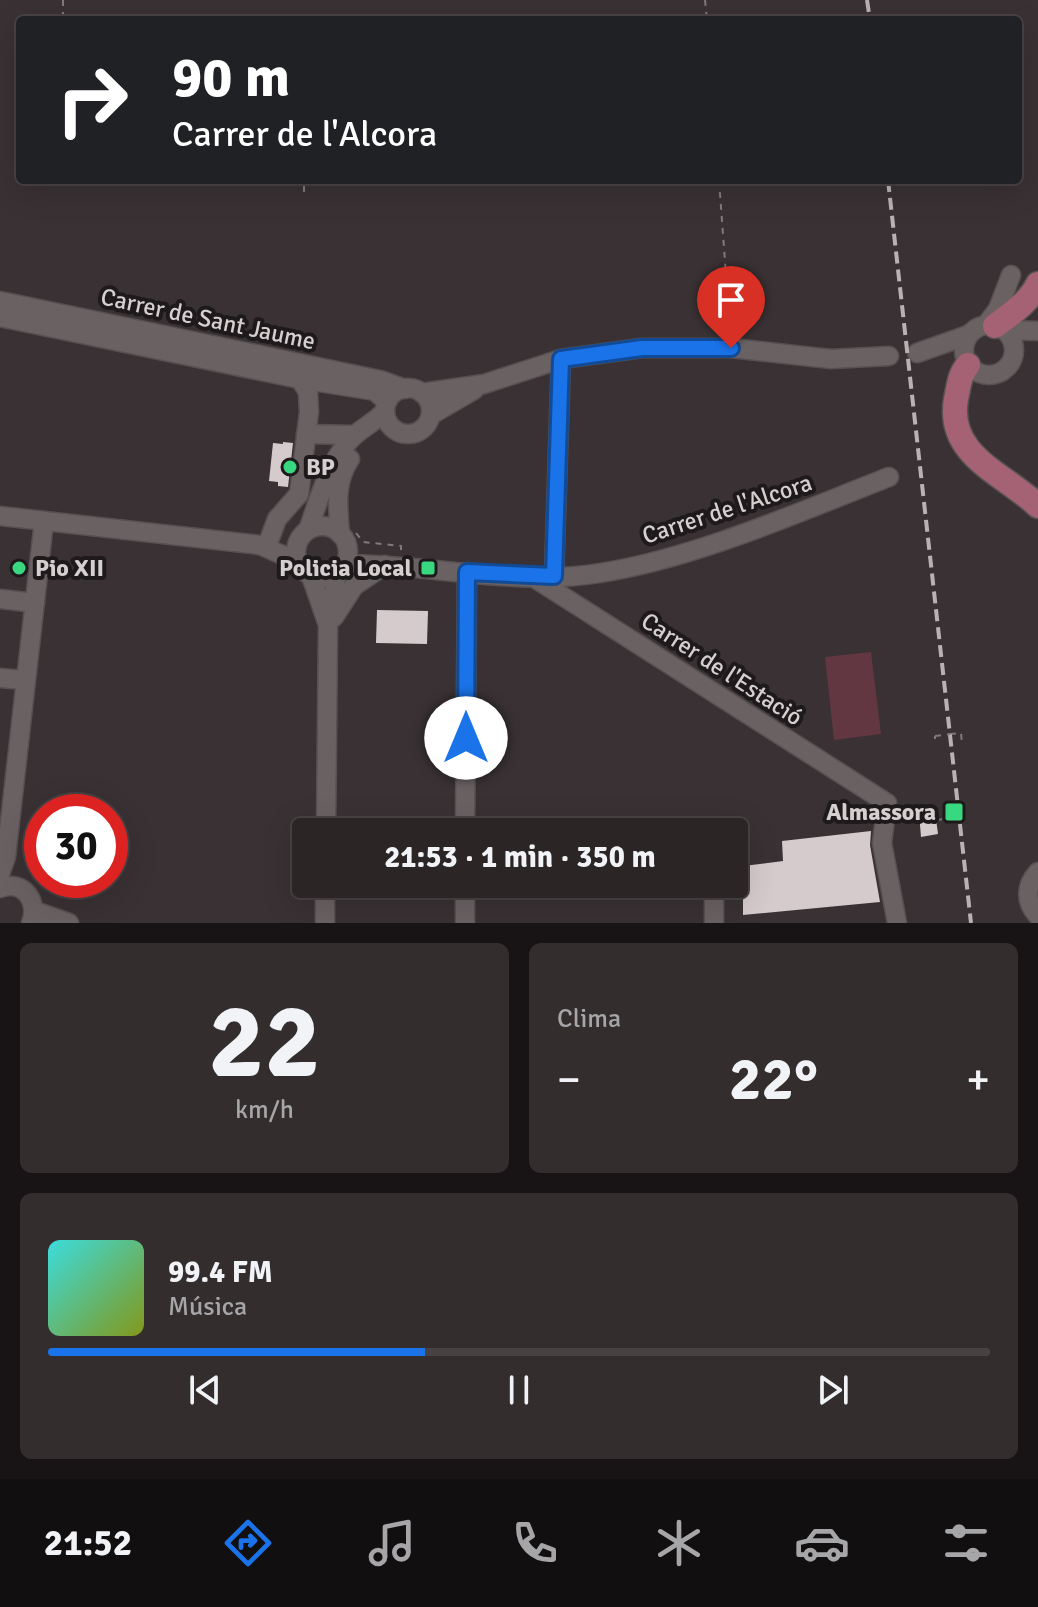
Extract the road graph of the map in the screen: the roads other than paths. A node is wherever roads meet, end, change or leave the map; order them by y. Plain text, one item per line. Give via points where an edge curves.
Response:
1 (1011, 275) dead end
2 (1038, 284) edge
3 (0, 301) edge
4 (0, 317) edge
5 (995, 327) junction
6 (1038, 332) edge
7 (968, 335) junction
8 (1013, 354) junction
9 (889, 356) dead end
10 (561, 359) junction
11 (967, 362) junction
12 (300, 379) junction
13 (484, 384) junction
14 (340, 385) junction
15 (414, 391) junction
16 (386, 407) junction
17 (309, 412) junction
18 (431, 415) junction
19 (399, 433) junction
20 (306, 434) junction
21 (355, 435) junction
22 (889, 477) dead end
23 (299, 494) junction
24 (318, 505) junction
25 (1038, 506) edge
26 (0, 516) edge
27 (44, 521) junction
28 (347, 535) junction
29 (284, 539) junction
30 (392, 565) junction
31 (304, 569) junction
32 (341, 569) junction
33 (467, 572) junction
34 (531, 576) junction
35 (554, 576) junction
36 (0, 599) edge
37 (35, 603) junction
38 (328, 626) junction
39 (0, 678) edge
40 (24, 680) junction
41 (8, 752) edge
42 (5, 812) edge
43 (326, 818) edge
44 (465, 818) edge
45 (3, 866) edge
46 (1038, 872) edge
47 (19, 887) junction
48 (0, 888) edge
49 (325, 898) edge
50 (465, 898) edge
51 (714, 898) edge
52 (33, 917) edge
53 (1033, 917) edge
54 (69, 923) edge
55 (325, 923) edge
56 (465, 923) edge
57 (714, 923) edge
58 (897, 923) edge

1 - 5 street
2 - 5 main road
3 - 15 street, Carrer de Sant Jaume
4 - 12 street, Carrer de Sant Jaume
5 - 6 street
5 - 7 street via 976,328
5 - 8 street via 1012,341
6 - 8 street
7 - 11 street
7 - 11 street via 922,352
8 - 11 street via 1007,367 994,375 979,374
9 - 10 street, Carrer de Sant Jaume via 831,359 731,348 642,348
10 - 13 street, Carrer de Sant Jaume
10 - 35 street
11 - 25 main road via 955,408 962,441 978,462
12 - 14 street, Carrer de Sant Jaume
12 - 17 street via 308,392
13 - 15 street, Carrer de Sant Jaume
13 - 18 street, Carrer de Sant Jaume
14 - 16 street, Carrer de Sant Jaume via 375,391
14 - 17 street
15 - 16 street via 391,395
15 - 18 street via 430,403
16 - 19 street via 389,424
16 - 21 street
17 - 20 street
18 - 19 street via 419,431
19 - 28 street via 382,431 364,442 347,463 337,495
20 - 21 street
20 - 23 street
21 - 24 street via 331,469
22 - 35 street, Carrer de l'Alcora via 700,549 600,573
23 - 24 street
23 - 29 street via 277,519
24 - 29 street
26 - 27 street
27 - 29 street
27 - 37 street
28 - 29 street via 325,526
28 - 30 street, Carrer de l'Alcora
28 - 32 street via 348,553
29 - 31 street
29 - 31 street
30 - 32 street, Carrer de l'Alcora
30 - 33 street, Carrer de l'Alcora
30 - 38 street via 354,586
31 - 32 street, Carrer de l'Alcora via 323,578
31 - 38 street
32 - 38 street
33 - 34 street, Carrer de l'Alcora
33 - 44 street
34 - 35 street, Carrer de l'Alcora
34 - 58 street, Carrer de l'Estació via 887,803 882,843
36 - 37 street
37 - 40 street
38 - 43 street
39 - 40 street
40 - 41 street
41 - 42 street
42 - 45 street
45 - 47 street
46 - 53 street via 1028,890
47 - 48 street
47 - 52 street via 31,897
49 - 55 street
50 - 56 street
51 - 57 street
52 - 54 street

